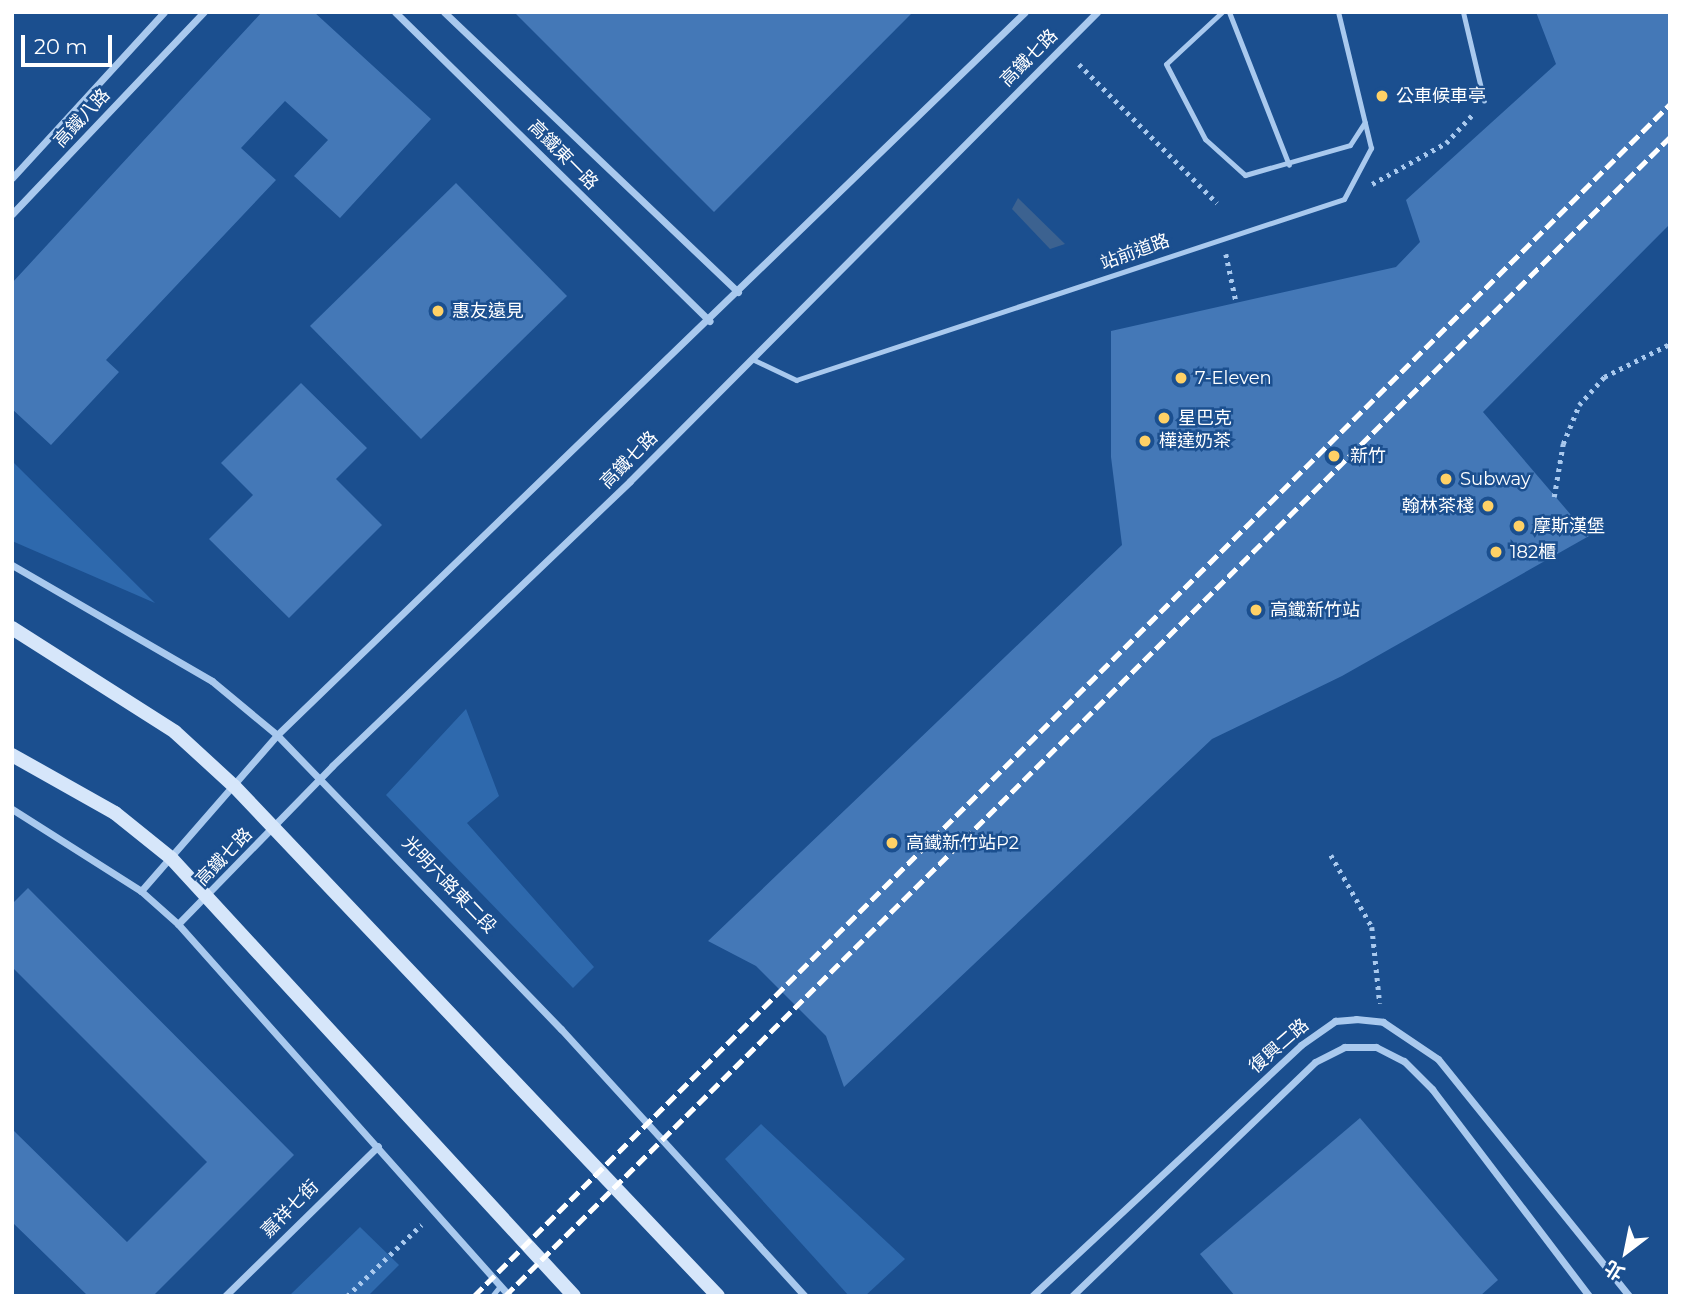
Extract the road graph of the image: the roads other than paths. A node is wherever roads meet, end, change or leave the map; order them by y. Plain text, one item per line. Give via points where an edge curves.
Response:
1 (164, 12) edge
2 (204, 12) edge
3 (395, 12) edge
4 (444, 12) edge
5 (1025, 12) edge
6 (1097, 12) edge
7 (1222, 12) edge
8 (1229, 12) edge
9 (1338, 12) edge
10 (1463, 12) edge
11 (1484, 101) road end
12 (1365, 122) junction
13 (1289, 164) junction
14 (12, 178) edge
15 (12, 214) edge
16 (738, 292) junction
17 (709, 321) junction
18 (752, 359) junction
19 (12, 565) edge
20 (12, 628) edge
21 (277, 736) junction
22 (12, 755) edge
23 (320, 778) junction
24 (234, 786) junction
25 (12, 809) edge
26 (274, 828) junction
27 (171, 858) junction
28 (141, 891) junction
29 (209, 895) junction
30 (178, 924) junction
31 (378, 1146) junction
32 (500, 1286) junction
33 (225, 1296) edge
34 (492, 1296) edge
35 (509, 1296) edge
36 (574, 1296) edge
37 (718, 1296) edge
38 (805, 1296) edge
39 (1032, 1296) edge
40 (1072, 1296) edge
41 (1589, 1296) edge
42 (1629, 1296) edge

1 - 14 street, 高鐵八路
2 - 15 street, 高鐵八路
3 - 17 street, 高鐵東一路
4 - 16 street, 高鐵東一路
5 - 16 street, 高鐵七路
6 - 18 street, 高鐵七路
7 - 13 lane via 1166,64 1205,139 1245,175
8 - 13 lane
9 - 12 lane
10 - 11 lane
12 - 13 lane via 1350,145
12 - 18 lane, 站前道路 via 1371,148 1344,199 796,380
16 - 17 street, 高鐵七路
17 - 21 street, 高鐵七路
18 - 23 street, 高鐵七路
19 - 21 street, 光明六路東二段 via 212,681
20 - 24 main road via 175,732
21 - 23 street, 光明六路東二段
21 - 24 street, 高鐵七路
22 - 27 main road via 115,813
23 - 26 street, 高鐵七路
23 - 38 street, 光明六路東二段 via 561,1029
24 - 26 main road
24 - 27 street, 高鐵七路
25 - 28 street
26 - 29 street, 高鐵七路
26 - 37 main road
27 - 28 street, 高鐵七路
27 - 29 main road
28 - 30 street
29 - 30 street, 高鐵七路
29 - 36 main road
30 - 31 street
31 - 32 street
31 - 33 street, 嘉祥七街
32 - 34 lane
32 - 35 street
39 - 42 street, 復興二路 via 1315,1033 1335,1021 1383,1022 1438,1059
40 - 41 street, 復興二路 via 1315,1062 1344,1047 1365,1046 1404,1061 1432,1089

